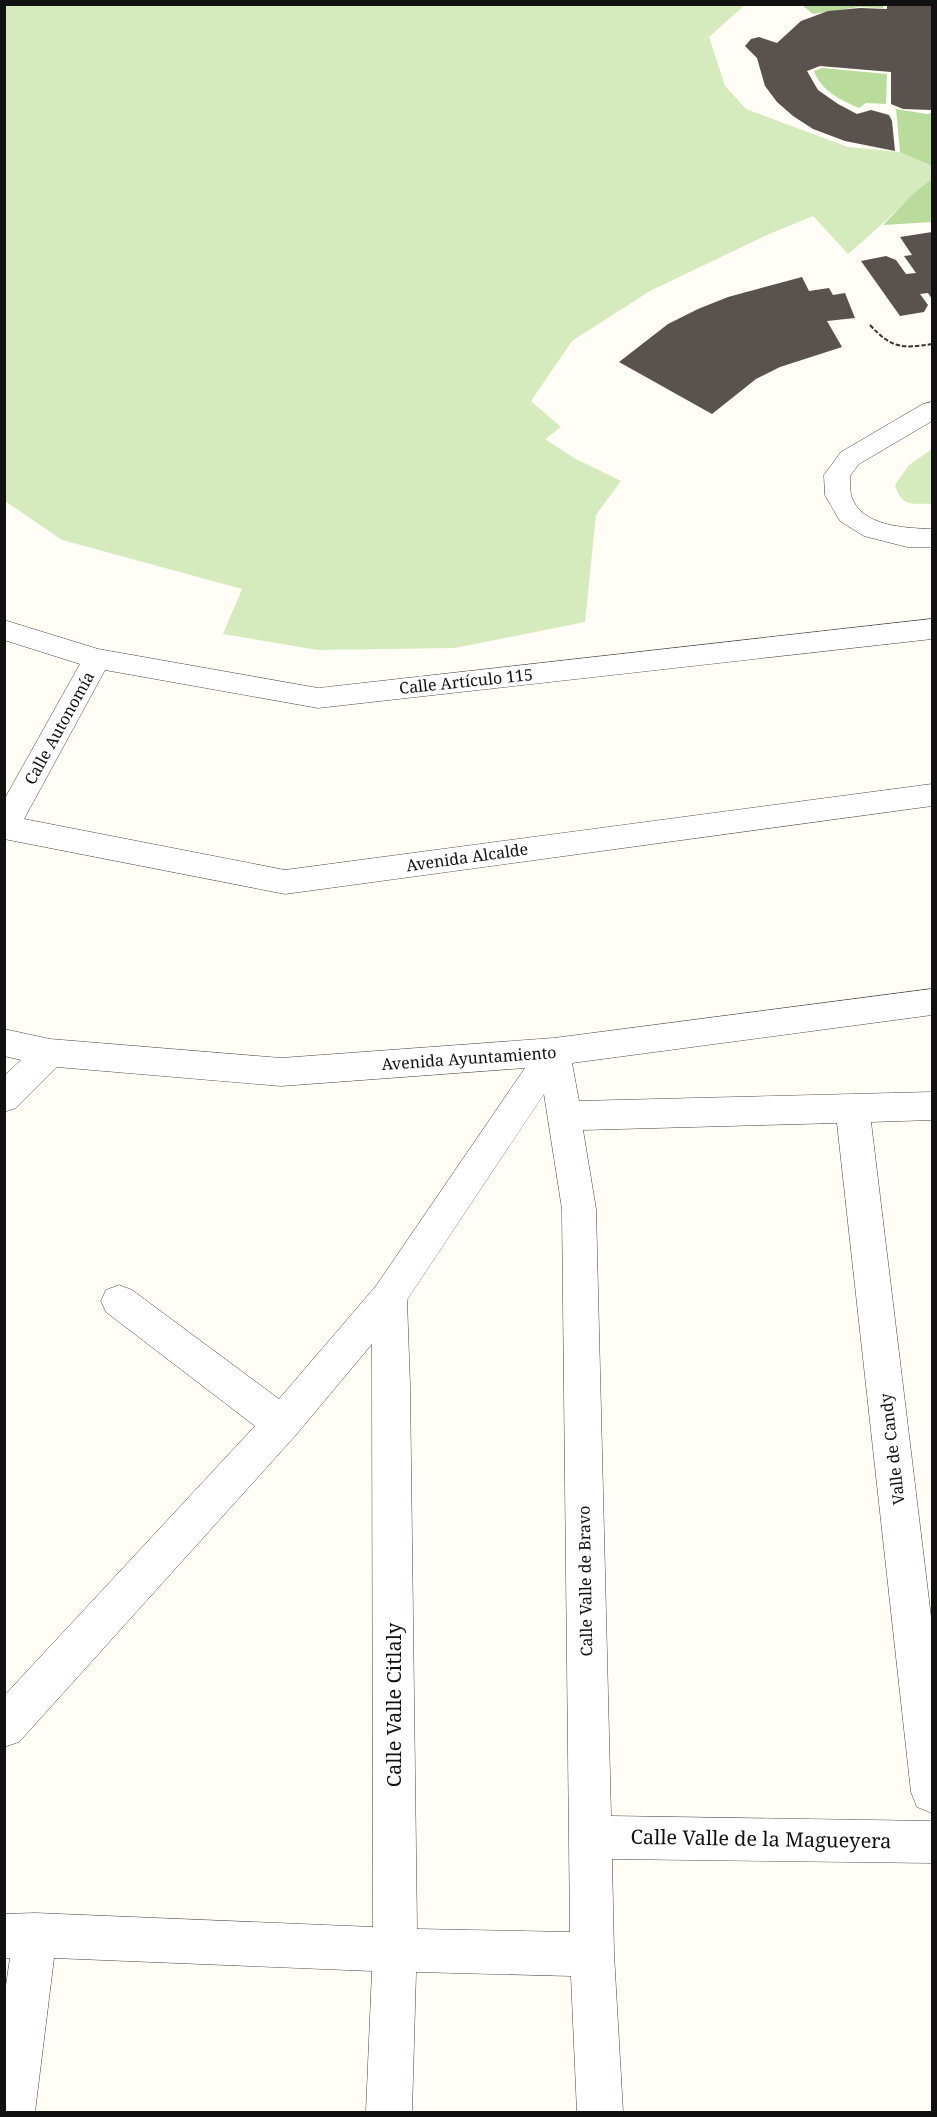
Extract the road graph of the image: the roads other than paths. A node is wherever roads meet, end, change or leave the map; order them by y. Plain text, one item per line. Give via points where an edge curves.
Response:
1 (933, 410) edge
2 (933, 538) edge
3 (933, 629) edge
4 (4, 630) edge
5 (97, 659) junction
6 (933, 795) edge
7 (5, 828) edge
8 (933, 1002) edge
9 (4, 1042) edge
10 (554, 1052) junction
11 (50, 1053) junction
12 (4, 1098) edge
13 (933, 1106) edge
14 (852, 1107) junction
15 (565, 1116) junction
16 (389, 1297) junction
17 (119, 1301) dead end
18 (282, 1424) junction
19 (4, 1727) edge
20 (933, 1792) edge
21 (590, 1837) junction
22 (933, 1842) edge
23 (20, 1936) edge
24 (395, 1950) junction
25 (591, 1954) junction
26 (12, 2112) edge
27 (389, 2112) edge
28 (600, 2112) edge

1 - 2 street via 850,458 837,475 838,495 849,515 873,530 907,538
3 - 5 street, Calle Artículo 115 via 318,698
4 - 5 street, Calle Artículo 115
5 - 7 street, Calle Autonomía
6 - 7 street, Avenida Alcalde via 285,882
8 - 10 street, Avenida Ayuntamiento
9 - 11 street, Avenida Ayuntamiento
10 - 11 street, Avenida Ayuntamiento via 281,1072
10 - 15 street, Calle Valle de Bravo
10 - 16 street
11 - 12 street
13 - 14 street
14 - 15 street
14 - 20 street, Valle de Candy
15 - 21 street, Calle Valle de Bravo via 579,1209
16 - 18 street
16 - 24 street, Calle Valle Citlaly
17 - 18 street
18 - 19 street
21 - 22 street, Calle Valle de la Magueyera
21 - 25 street, Calle Valle de Bravo
23 - 24 street
23 - 26 street
24 - 25 street
24 - 27 street, Calle Valle Citlaly
25 - 28 street, Calle Valle de Bravo

